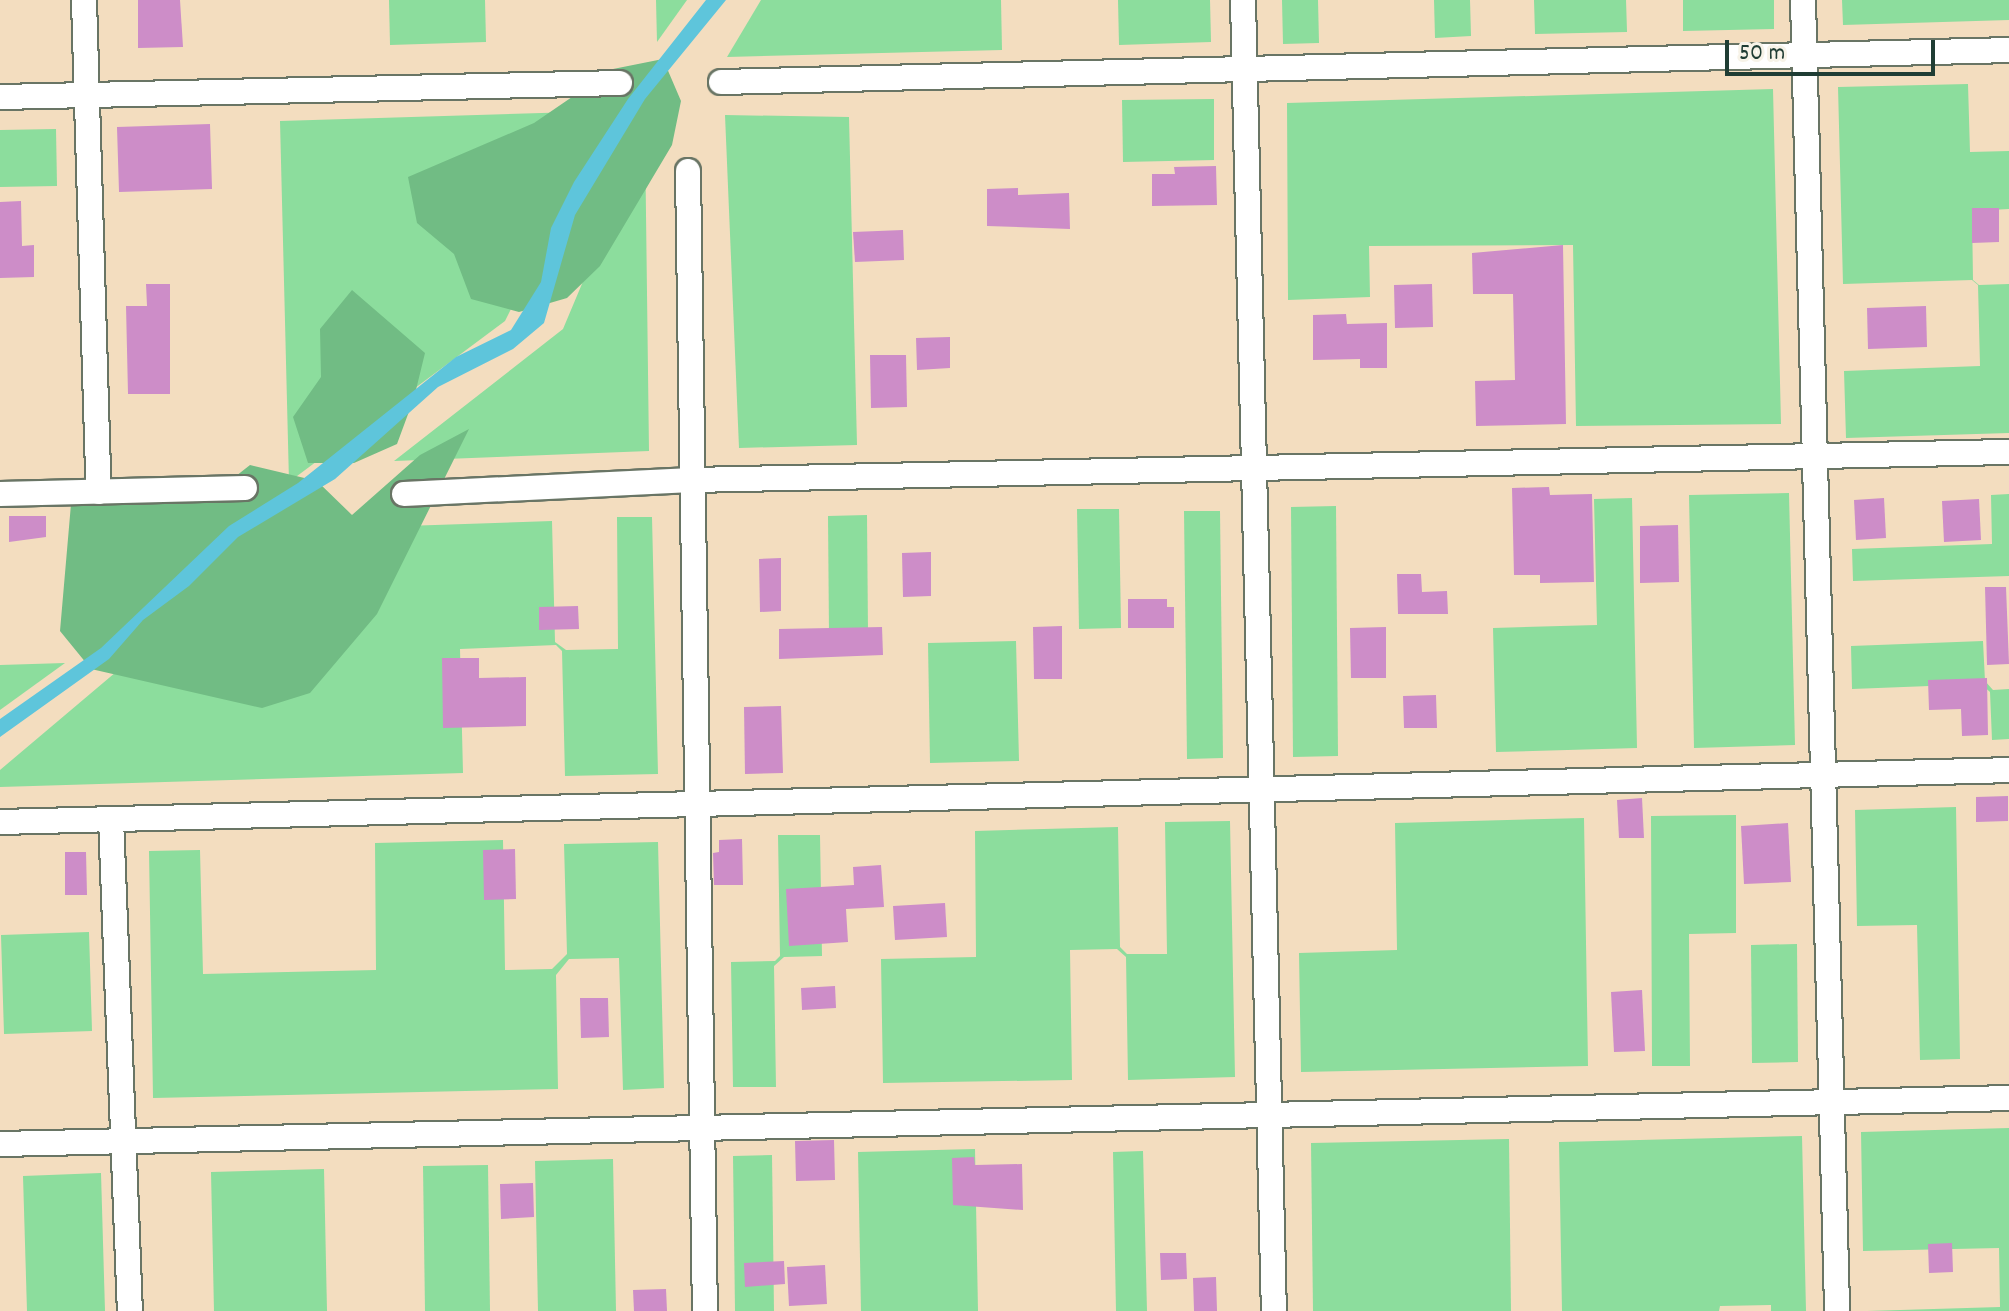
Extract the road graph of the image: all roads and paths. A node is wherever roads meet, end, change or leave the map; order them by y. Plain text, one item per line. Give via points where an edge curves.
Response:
1 (84, 0) edge
2 (1243, 0) edge
3 (1803, 0) edge
4 (2009, 50) edge
5 (1804, 55) junction
6 (1245, 69) junction
7 (721, 82) dead end
8 (620, 83) dead end
9 (87, 95) junction
10 (0, 97) edge
11 (688, 171) dead end
12 (2009, 452) edge
13 (1814, 455) junction
14 (1254, 467) junction
15 (692, 480) junction
16 (245, 488) dead end
17 (99, 492) junction
18 (0, 494) edge
19 (404, 494) dead end
20 (2009, 770) edge
21 (1823, 775) junction
22 (1262, 790) junction
23 (697, 804) junction
24 (111, 819) junction
25 (0, 822) edge
26 (2009, 1098) edge
27 (1831, 1102) junction
28 (1269, 1114) junction
29 (702, 1128) junction
30 (123, 1141) junction
31 (0, 1144) edge
32 (130, 1311) edge
33 (705, 1311) edge
34 (1274, 1311) edge
35 (1837, 1311) edge

1 - 9 street
2 - 6 street
3 - 5 street
4 - 5 street
5 - 6 street
5 - 13 street
6 - 7 street
6 - 14 street
8 - 9 street
9 - 10 street
9 - 17 street
11 - 15 street
12 - 13 street
13 - 14 street
13 - 21 street
14 - 15 street
14 - 22 street
15 - 19 street
15 - 23 street
16 - 17 street
17 - 18 street
20 - 21 street
21 - 22 street
21 - 27 street
22 - 23 street
22 - 28 street
23 - 24 street
23 - 29 street
24 - 25 street
24 - 30 street
26 - 27 street
27 - 28 street
27 - 35 street
28 - 29 street
28 - 34 street
29 - 30 street
29 - 33 street
30 - 31 street
30 - 32 street

